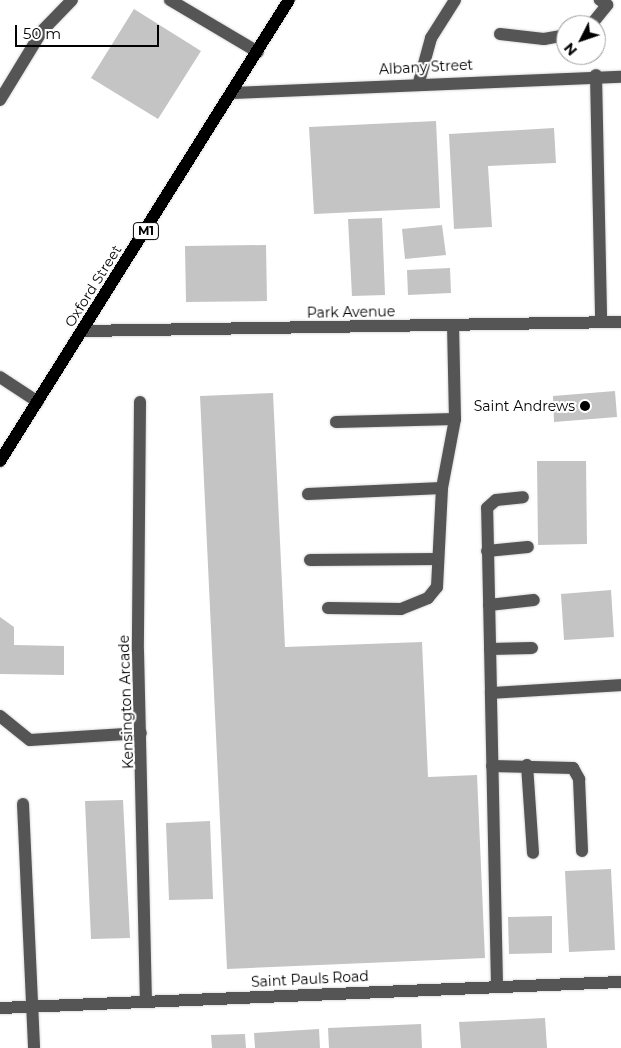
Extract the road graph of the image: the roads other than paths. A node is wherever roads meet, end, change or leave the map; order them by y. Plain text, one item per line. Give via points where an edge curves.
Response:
1 (72, 0) edge
2 (170, 0) edge
3 (290, 0) edge
4 (455, 0) edge
5 (605, 2) edge
6 (597, 15) edge
7 (500, 34) dead end
8 (556, 37) edge
9 (258, 52) junction
10 (596, 75) junction
11 (621, 77) edge
12 (419, 82) junction
13 (233, 94) junction
14 (0, 100) edge
15 (601, 322) junction
16 (621, 322) edge
17 (453, 325) junction
18 (82, 331) junction
19 (0, 377) edge
20 (38, 402) junction
21 (140, 402) dead end
22 (455, 419) junction
23 (336, 422) dead end
24 (0, 461) edge
25 (442, 488) junction
26 (308, 494) dead end
27 (523, 497) dead end
28 (528, 547) dead end
29 (487, 550) junction
30 (438, 559) junction
31 (310, 560) dead end
32 (534, 600) dead end
33 (489, 605) junction
34 (328, 608) dead end
35 (532, 648) dead end
36 (490, 649) junction
37 (621, 685) edge
38 (491, 694) junction
39 (0, 716) edge
40 (141, 733) junction
41 (528, 765) junction
42 (492, 766) junction
43 (23, 804) dead end
44 (582, 851) dead end
45 (533, 853) dead end
46 (621, 982) edge
47 (497, 985) junction
48 (146, 1001) junction
49 (32, 1007) junction
50 (0, 1008) edge
51 (34, 1048) edge

1 - 14 street via 42,31
2 - 9 street
3 - 9 main road, Oxford Street / M1
4 - 12 street via 431,38
5 - 6 street
7 - 8 street via 544,39
9 - 13 main road, Oxford Street / M1
10 - 11 street, Albany Street
10 - 12 street, Albany Street
10 - 15 street
12 - 13 street, Albany Street
13 - 18 main road, Oxford Street / M1
15 - 16 street, Park Avenue
15 - 17 street, Park Avenue
17 - 18 street, Park Avenue
17 - 22 street
18 - 20 main road, Oxford Street / M1
19 - 20 street
20 - 24 main road, Oxford Street / M1
21 - 40 street, Kensington Arcade
22 - 23 street
22 - 25 street
25 - 26 street
25 - 30 street
27 - 29 street via 496,500 487,508
28 - 29 street
29 - 33 street
30 - 31 street
30 - 34 street via 437,587 415,606 401,610
32 - 33 street
33 - 36 street
35 - 36 street
36 - 38 street
37 - 38 street
38 - 42 street
39 - 40 street via 30,740
40 - 48 street, Kensington Arcade
41 - 42 street
41 - 44 street via 569,766 576,771
41 - 45 street
42 - 47 street
43 - 49 street
46 - 47 street, Saint Pauls Road
47 - 48 street, Saint Pauls Road
48 - 49 street, Saint Pauls Road
49 - 50 street, Saint Pauls Road
49 - 51 street

